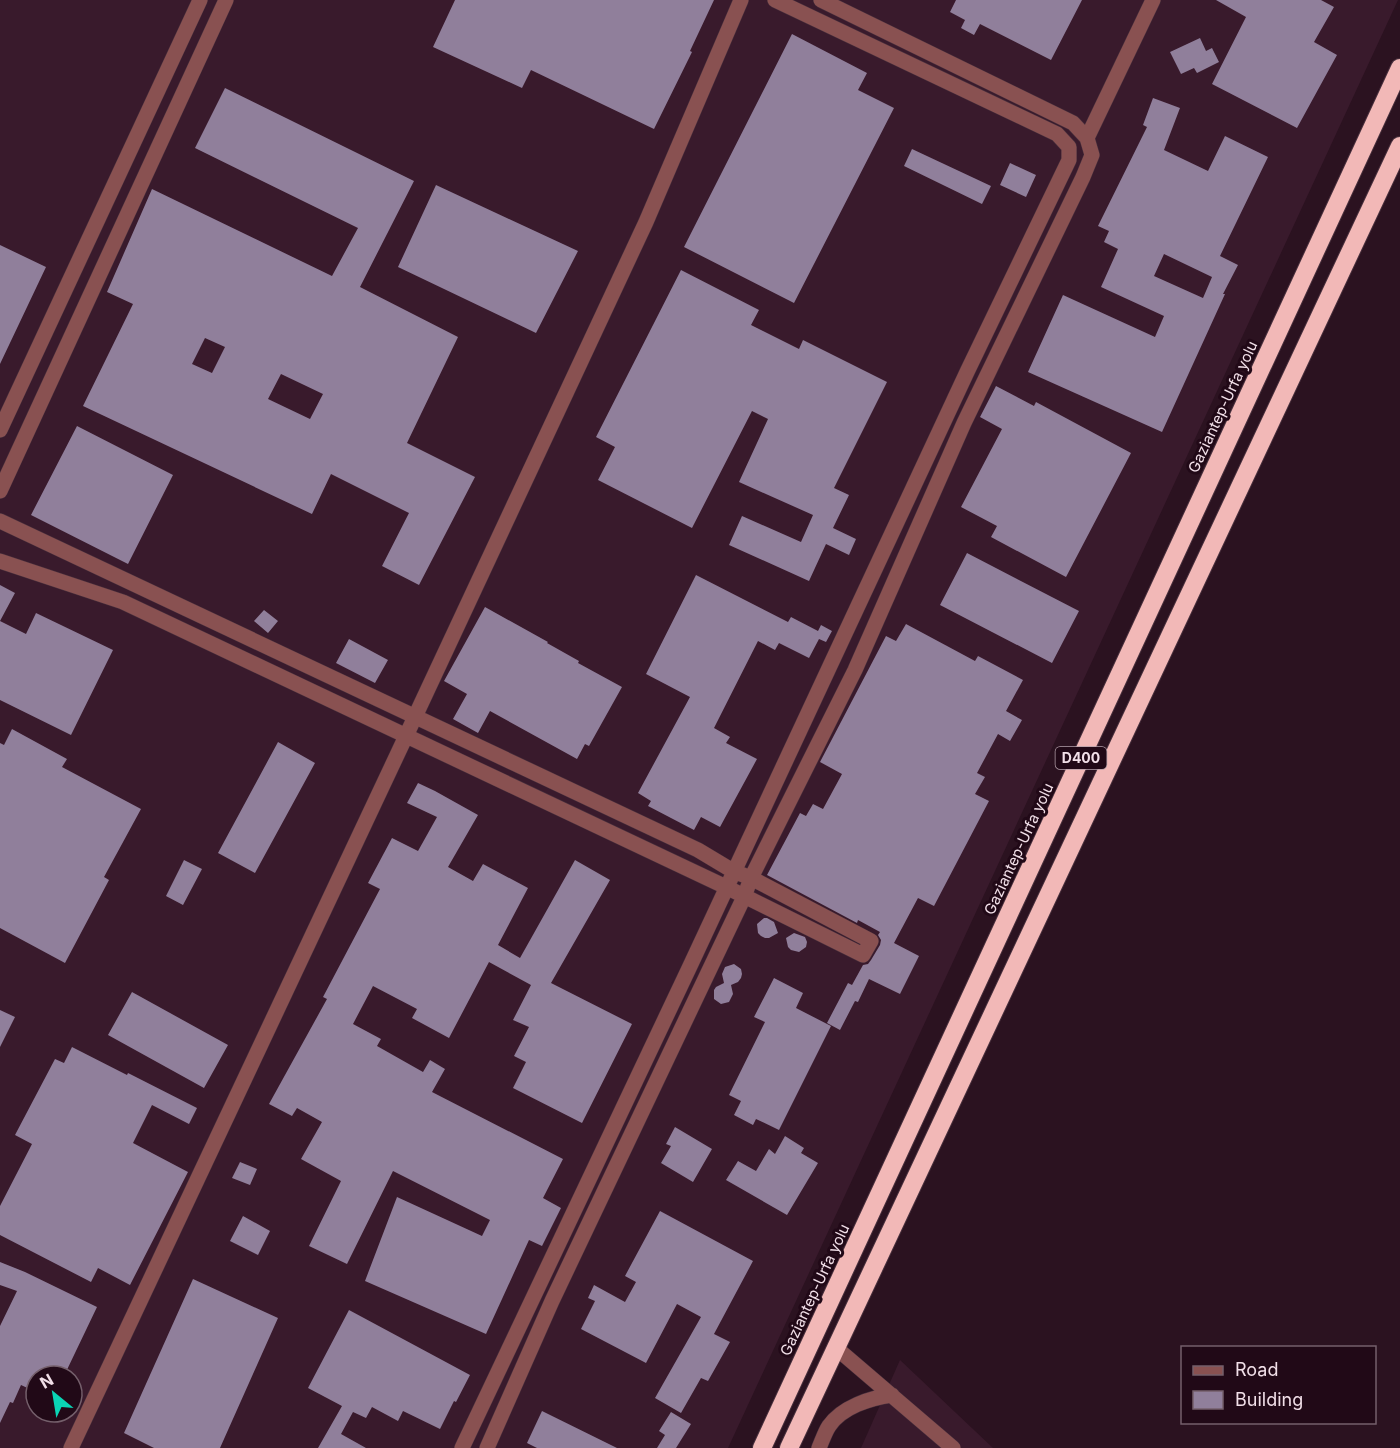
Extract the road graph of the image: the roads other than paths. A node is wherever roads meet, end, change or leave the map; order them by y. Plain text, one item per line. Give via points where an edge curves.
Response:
1 (200, 0) edge
2 (226, 0) edge
3 (741, 0) edge
4 (775, 0) edge
5 (821, 0) edge
6 (1154, 0) edge
7 (1400, 68) edge
8 (1087, 138) junction
9 (1400, 146) edge
10 (0, 430) edge
11 (0, 491) edge
12 (0, 521) edge
13 (0, 561) edge
14 (415, 717) junction
15 (406, 736) junction
16 (733, 871) junction
17 (751, 878) junction
18 (726, 887) junction
19 (744, 897) junction
20 (836, 1347) junction
21 (892, 1395) junction
22 (71, 1448) edge
23 (462, 1448) edge
24 (487, 1448) edge
25 (762, 1448) edge
26 (789, 1448) edge
27 (819, 1448) edge
28 (953, 1448) edge

1 - 10 street
2 - 11 street
3 - 14 street via 646,222
4 - 16 street via 1057,134 1069,147 1069,160
5 - 8 street via 1073,123
6 - 8 street
7 - 25 highway, Gaziantep-Urfa yolu / D400
8 - 17 street via 1092,154 1083,177 964,423 855,670
9 - 20 highway, D400
12 - 14 street
13 - 15 street via 123,602
14 - 15 street
14 - 16 street via 698,850
15 - 18 street
15 - 22 street
16 - 17 street
16 - 18 street
17 - 19 street
17 - 19 street via 871,941 862,955
18 - 19 street
18 - 23 street
19 - 24 street via 552,1301
20 - 21 street
20 - 26 highway, D400
21 - 27 street via 846,1410 829,1426
21 - 28 street

